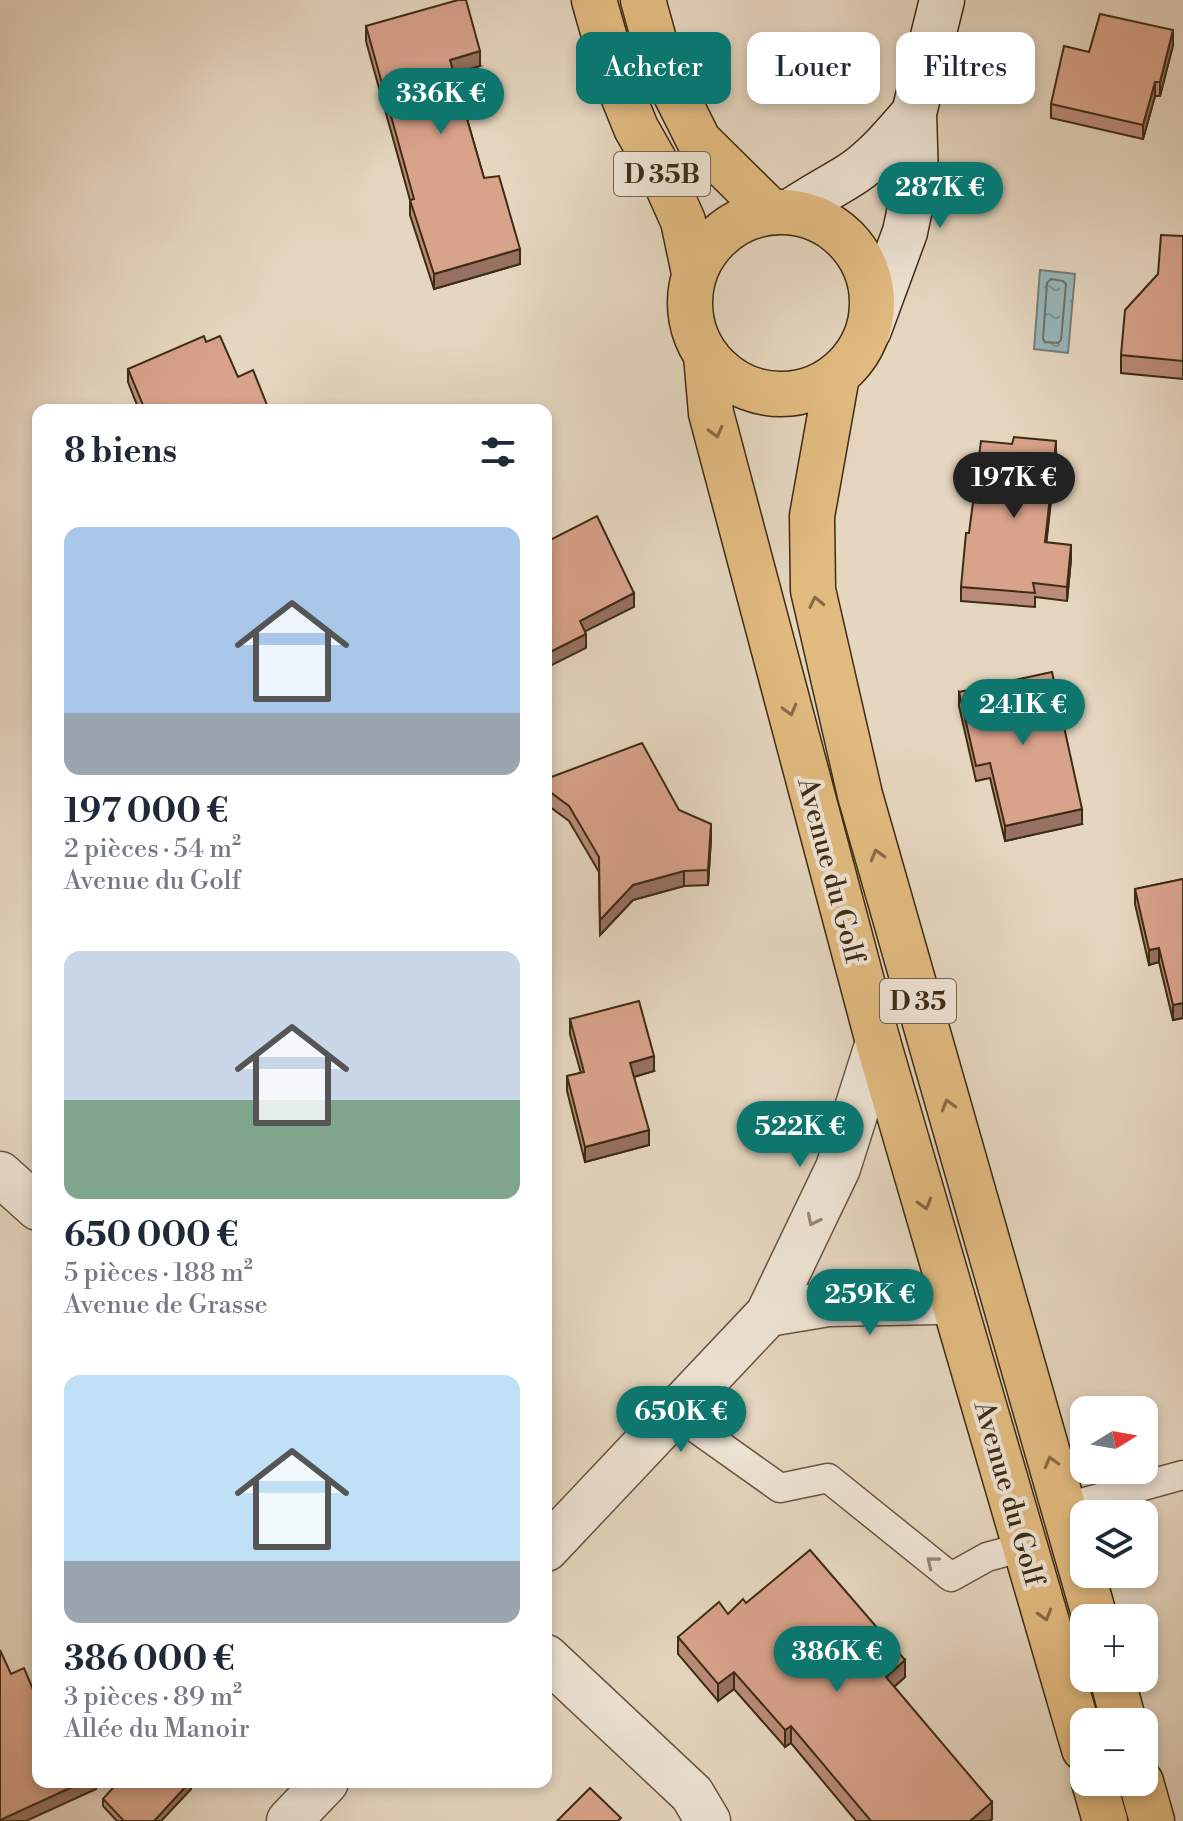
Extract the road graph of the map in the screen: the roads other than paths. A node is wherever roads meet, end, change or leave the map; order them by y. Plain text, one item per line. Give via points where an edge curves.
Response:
1 (594, 0) edge
2 (643, 0) edge
3 (942, 0) edge
4 (914, 113) junction
5 (781, 212) junction
6 (694, 273) junction
7 (869, 330) junction
8 (706, 355) junction
9 (837, 376) junction
10 (878, 1042) junction
11 (967, 1172) junction
12 (0, 1174) edge
13 (32, 1203) edge
14 (952, 1296) junction
15 (768, 1314) junction
16 (673, 1412) junction
17 (1183, 1475) edge
18 (1063, 1508) junction
19 (552, 1543) edge
20 (1027, 1546) junction
21 (1091, 1604) edge
22 (552, 1663) edge
23 (1072, 1708) edge
24 (320, 1788) edge
25 (1098, 1796) edge
26 (1145, 1796) edge
27 (289, 1821) edge
28 (708, 1821) edge
29 (1105, 1821) edge
30 (1152, 1821) edge

1 - 6 main road, D 35B via 636,128 683,221
2 - 5 main road, D 35B via 661,65 699,141
3 - 4 street
4 - 5 street via 856,171
4 - 7 street via 916,180 911,206
5 - 6 main road via 746,218 724,231
5 - 7 main road via 821,220 847,240 865,266 872,298
6 - 8 main road via 693,329
7 - 9 main road
8 - 9 main road via 726,377 753,390 782,395 811,390
8 -> 10 main road, Avenue du Golf / D 35 via 711,413
11 -> 9 main road, Avenue du Golf / D 35 via 860,795 813,590 812,516
10 -> 14 main road, Avenue du Golf / D 35
10 -> 15 street via 838,1168
11 - 14 main road
18 -> 11 main road, Avenue du Golf / D 35
12 - 13 street
14 - 15 street via 937,1302 828,1304
14 - 20 main road, Avenue du Golf / D 35
15 - 16 street
16 - 19 street
20 -> 16 lane via 987,1557 951,1577 828,1478 780,1488
17 - 18 lane
18 - 21 main road, Avenue du Golf / D 35
20 -> 23 main road, Avenue du Golf / D 35
22 - 28 street via 692,1794
24 - 27 street
25 - 29 main road
26 - 30 main road

